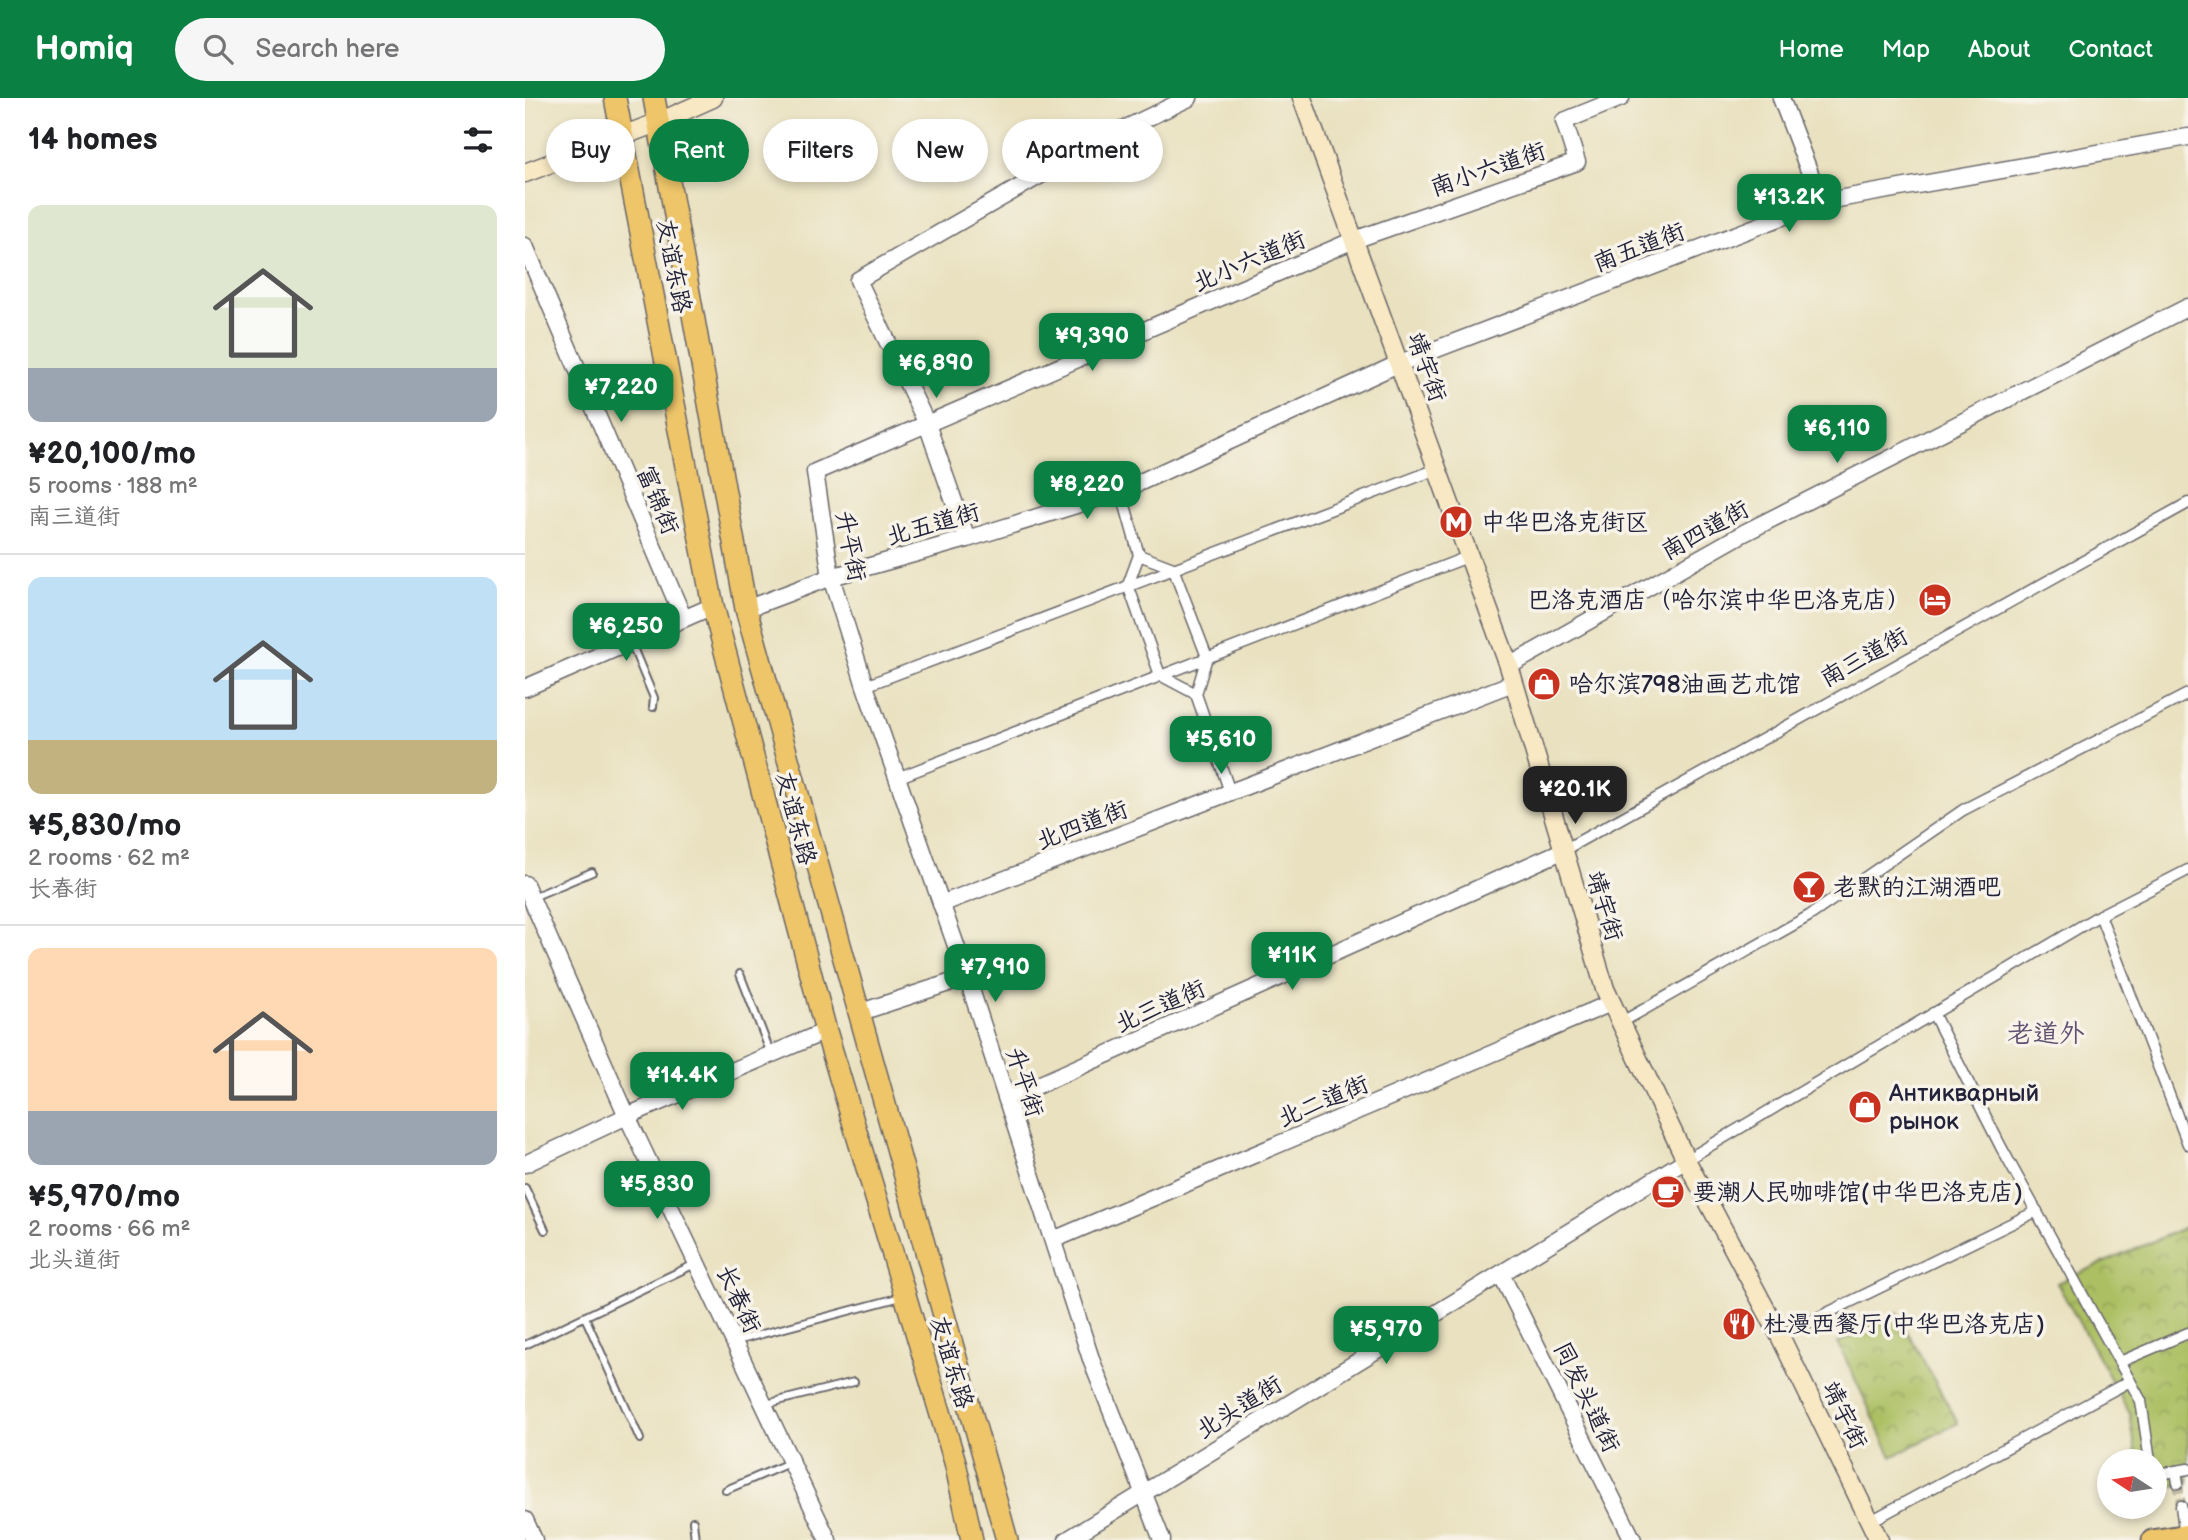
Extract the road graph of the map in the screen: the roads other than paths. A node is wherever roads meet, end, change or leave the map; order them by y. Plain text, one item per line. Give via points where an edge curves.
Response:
1 (615, 98) edge
2 (654, 98) edge
3 (713, 98) edge
4 (1189, 98) edge
5 (1303, 98) edge
6 (1621, 98) edge
7 (1781, 98) edge
8 (618, 119) edge
9 (658, 119) edge
10 (666, 119) edge
11 (2188, 137) edge
12 (546, 165) edge
13 (525, 173) edge
14 (630, 182) edge
15 (670, 182) edge
16 (1821, 202) junction
17 (1354, 240) junction
18 (525, 246) edge
19 (2188, 307) edge
20 (1400, 363) junction
21 (927, 424) junction
22 (1438, 469) junction
23 (815, 472) joint
24 (1121, 491) junction
25 (2188, 503) edge
26 (967, 540) junction
27 (1139, 555) junction
28 (1469, 557) junction
29 (1173, 568) junction
30 (831, 576) junction
31 (1128, 585) junction
32 (713, 606) junction
33 (746, 609) junction
34 (683, 617) junction
35 (630, 641) junction
36 (1207, 657) junction
37 (1160, 675) junction
38 (1511, 675) junction
39 (865, 686) junction
40 (525, 688) edge
41 (1196, 694) junction
42 (2188, 694) edge
43 (653, 707) dead end
44 (897, 778) junction
45 (1230, 792) junction
46 (1562, 851) junction
47 (2188, 870) edge
48 (593, 872) dead end
49 (528, 891) edge
50 (941, 904) junction
51 (2100, 915) junction
52 (740, 974) dead end
53 (967, 977) junction
54 (1611, 1003) junction
55 (858, 1013) junction
56 (1933, 1013) junction
57 (1620, 1023) junction
58 (826, 1031) junction
59 (771, 1054) junction
60 (1007, 1099) junction
61 (627, 1116) junction
62 (2188, 1143) edge
63 (1686, 1160) junction
64 (525, 1164) edge
65 (525, 1188) edge
66 (2037, 1211) junction
67 (545, 1230) dead end
68 (1053, 1240) junction
69 (697, 1263) junction
70 (1501, 1274) junction
71 (905, 1296) junction
72 (585, 1317) junction
73 (2188, 1334) edge
74 (1780, 1336) junction
75 (734, 1341) junction
76 (525, 1345) edge
77 (2120, 1362) junction
78 (2130, 1381) junction
79 (854, 1382) dead end
80 (764, 1404) junction
81 (640, 1439) dead end
82 (2148, 1449) edge
83 (791, 1462) junction
84 (2188, 1469) edge
85 (2176, 1471) junction
86 (2167, 1473) edge
87 (2178, 1483) tunnel mouth
88 (726, 1490) dead end
89 (1143, 1493) junction
90 (2181, 1506) dead end
91 (525, 1520) edge
92 (693, 1521) dead end
93 (1869, 1522) junction
94 (2186, 1534) edge
95 (534, 1540) edge
96 (695, 1540) edge
97 (828, 1540) edge
98 (972, 1540) edge
99 (1007, 1540) edge
100 (1067, 1540) edge
101 (1162, 1540) edge
102 (1633, 1540) edge
103 (1879, 1540) edge
104 (2153, 1540) edge

1 - 8 highway, 友谊东路
2 - 9 highway, 友谊东路
3 - 10 main road
4 - 21 street via 1107,137 857,279
5 - 17 main road, 靖宇街
6 - 17 street, 南小六道街 via 1564,121 1577,162
7 - 16 street
11 - 16 street, 南五道街
12 - 13 main road
14 - 32 highway, 友谊东路
15 - 33 highway, 友谊东路
16 - 20 street, 南五道街
17 - 20 main road, 靖宇街
17 - 21 street, 北小六道街
18 - 34 street, 富锦街
19 - 38 street, 南四道街 via 1744,533
20 - 22 main road, 靖宇街
20 - 24 street, 北五道街
21 - 23 street, 北小六道街
21 - 26 street
22 - 28 main road, 靖宇街
22 - 29 street
23 - 30 street, 升平街
24 - 26 street, 北五道街
24 - 27 street
25 - 46 street, 南三道街
26 - 30 street, 北五道街
27 - 29 street
27 - 31 street
28 - 36 street
28 - 38 main road, 靖宇街
29 - 31 street
29 - 36 street
30 - 33 street, 北五道街
30 - 39 street, 升平街
31 - 37 street
31 - 39 street
32 - 34 street
32 - 58 highway, 友谊东路
33 - 55 highway, 友谊东路
34 - 35 street
35 - 40 street
35 - 43 lane via 655,698
36 - 37 street
36 - 41 street
37 - 41 street
37 - 44 street
38 - 45 street, 北四道街
38 - 46 main road, 靖宇街
39 - 44 street, 升平街
41 - 45 street
42 - 57 street via 1963,810 1809,915
44 - 50 street, 升平街
45 - 50 street, 北四道街
46 - 54 main road, 靖宇街
46 - 60 street, 北三道街
47 - 51 street
48 - 49 lane
49 - 61 street, 长春街
50 - 53 street, 升平街
51 - 56 street
51 - 62 street
52 - 59 lane
53 - 55 street
53 - 60 street, 升平街
54 - 57 main road, 靖宇街
54 - 68 street, 北二道街
55 - 99 highway, 友谊东路
56 - 63 street
56 - 66 street
57 - 63 main road, 靖宇街
58 - 59 street
58 - 71 highway, 友谊东路
59 - 61 street
60 - 68 street, 升平街
61 - 64 street
61 - 69 street, 长春街
63 - 70 street, 北头道街
63 - 74 main road, 靖宇街
65 - 67 lane
66 - 74 street
66 - 77 street
68 - 89 street, 升平街 via 1092,1362
69 - 72 lane
69 - 75 street, 长春街
70 - 89 street, 北头道街
70 - 102 street, 同发头道街
71 - 75 lane
71 - 98 highway, 友谊东路
72 - 76 lane
72 - 81 lane
73 - 77 street
74 - 93 main road, 靖宇街
75 - 80 street, 长春街
77 - 78 street
78 - 82 street via 2141,1401
78 - 93 street
79 - 80 lane
80 - 83 street, 长春街
83 - 88 lane
83 - 97 street, 长春街
84 - 85 street
85 - 86 street
85 - 87 street
89 - 100 street, 北头道街
89 - 101 street, 升平街
90 - 94 street
91 - 95 street
92 - 96 lane
93 - 103 main road, 靖宇街
94 - 104 main road

